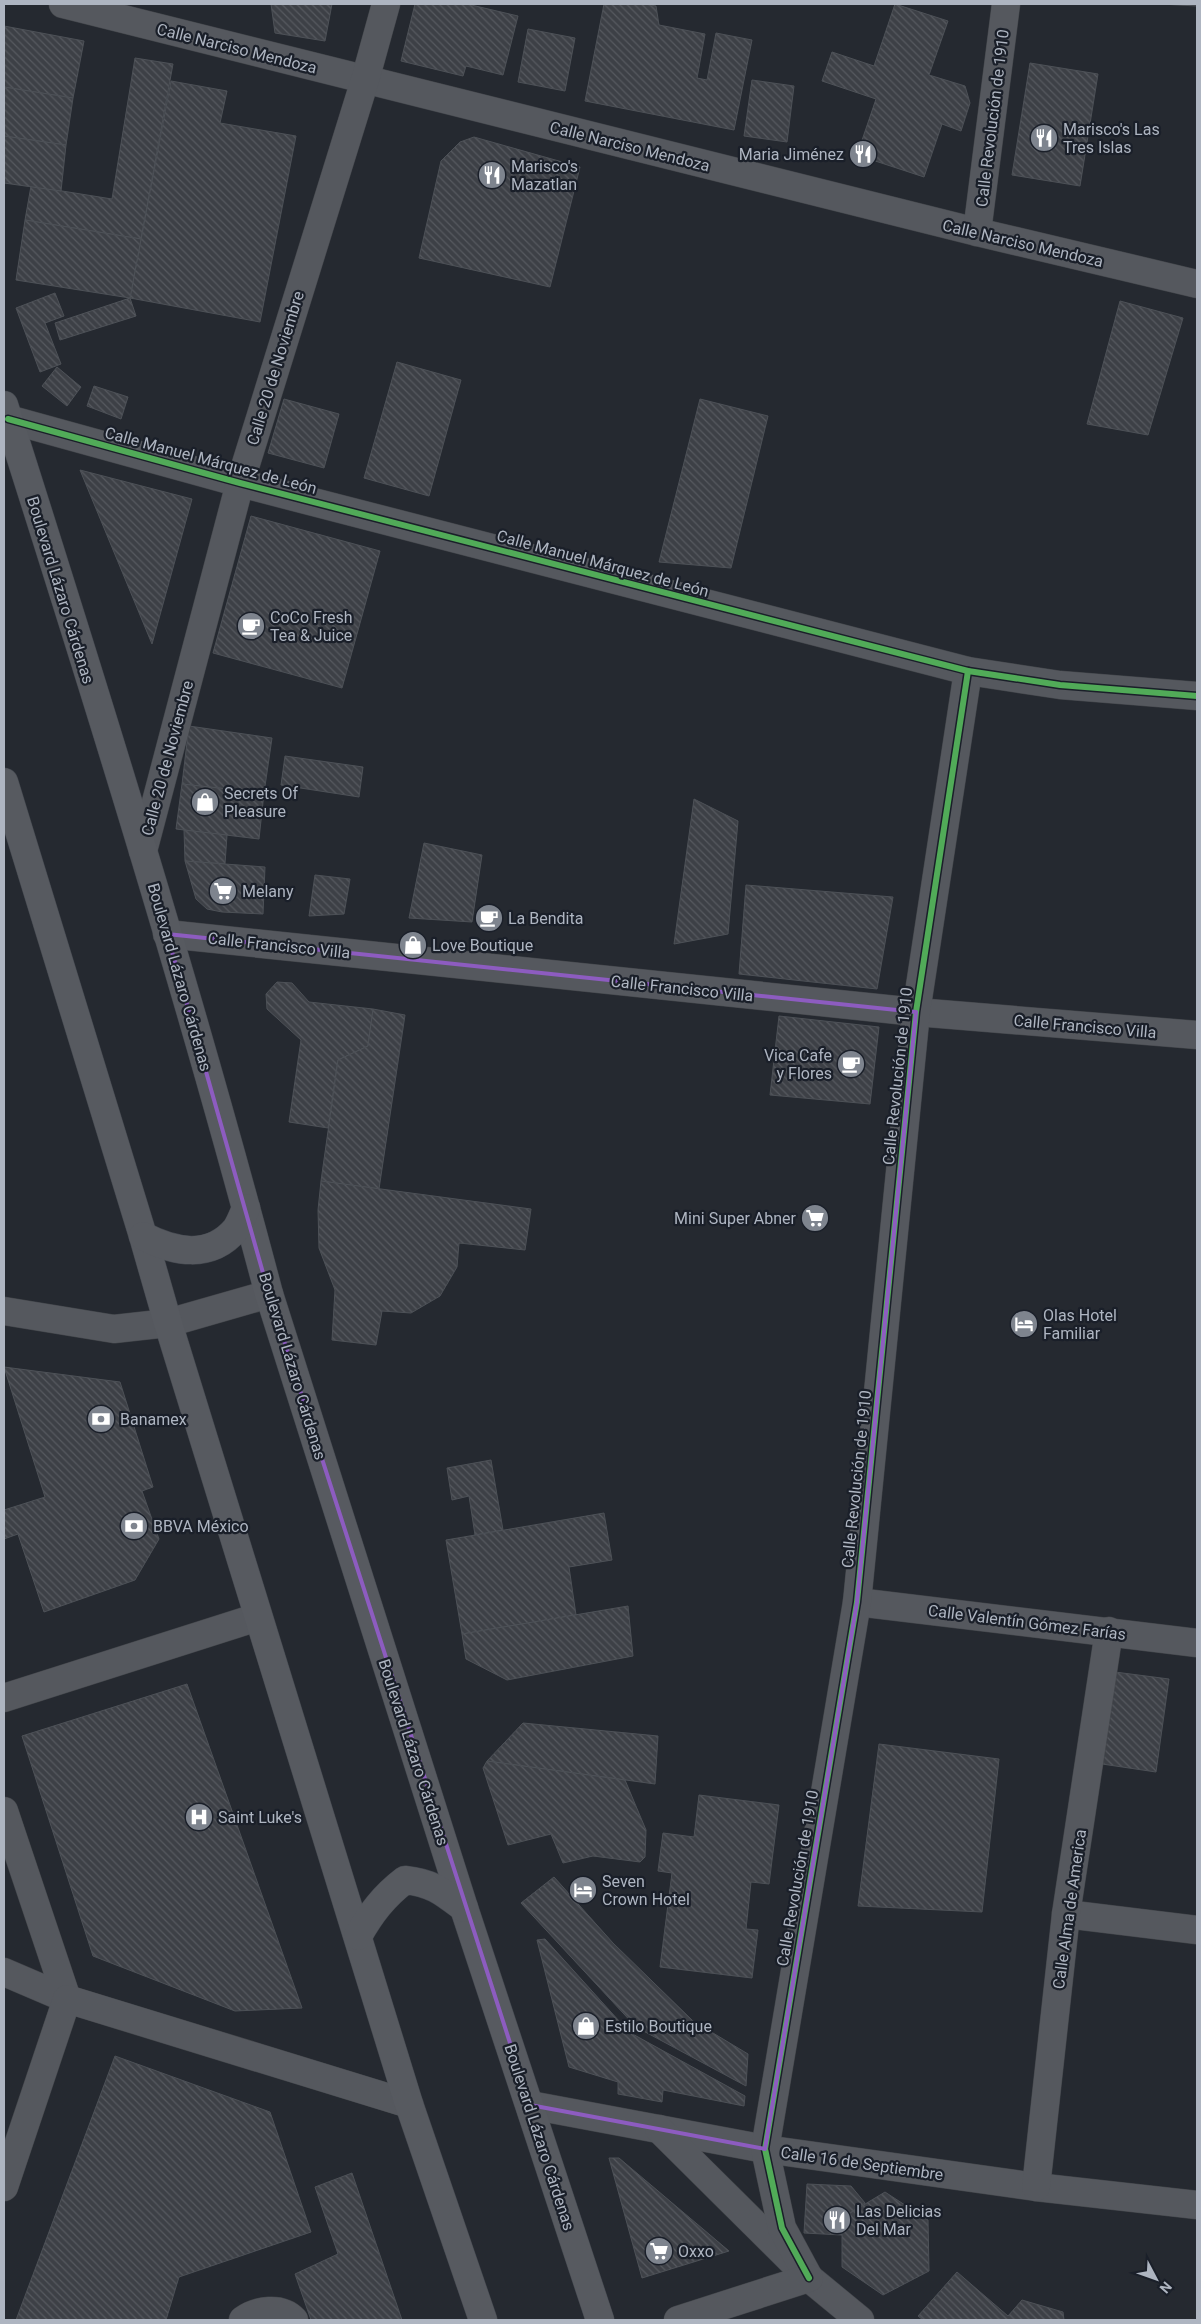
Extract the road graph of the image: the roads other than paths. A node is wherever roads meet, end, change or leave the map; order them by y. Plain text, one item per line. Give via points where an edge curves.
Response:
1 (63, 4) edge
2 (386, 4) edge
3 (1006, 4) edge
4 (365, 80) junction
5 (977, 232) junction
6 (1197, 284) edge
7 (6, 412) edge
8 (240, 483) junction
9 (968, 671) junction
10 (1197, 696) edge
11 (4, 782) edge
12 (143, 851) junction
13 (167, 934) junction
14 (916, 1012) junction
15 (1197, 1035) edge
16 (246, 1208) junction
17 (143, 1236) junction
18 (269, 1294) junction
19 (4, 1311) edge
20 (168, 1323) junction
21 (857, 1602) junction
22 (258, 1617) junction
23 (1110, 1631) junction
24 (1197, 1643) edge
25 (4, 1698) edge
26 (4, 1811) edge
27 (464, 1908) junction
28 (1066, 1914) junction
29 (1197, 1930) edge
30 (358, 1936) junction
31 (4, 1972) edge
32 (67, 1999) junction
33 (409, 2104) junction
34 (530, 2105) junction
35 (660, 2129) junction
36 (765, 2149) junction
37 (4, 2187) edge
38 (1036, 2187) junction
39 (1197, 2205) edge
40 (809, 2278) junction
41 (243, 2320) edge
42 (294, 2320) edge
43 (484, 2320) edge
44 (600, 2320) edge
45 (678, 2320) edge
46 (860, 2320) edge

1 - 4 street, Calle Narciso Mendoza
2 - 4 street, Calle 20 de Noviembre
3 - 5 street, Calle Revolución de 1910
4 - 5 street, Calle Narciso Mendoza
4 - 8 street, Calle 20 de Noviembre
5 - 6 street, Calle Narciso Mendoza
7 - 8 street, Calle Manuel Márquez de León
7 - 12 main road, Boulevard Lázaro Cárdenas
8 - 9 street, Calle Manuel Márquez de León
8 - 12 street, Calle 20 de Noviembre
9 - 10 street, Calle Manuel Márquez de León via 1060,686
9 - 14 street, Calle Revolución de 1910
11 - 17 main road
12 - 13 main road, Boulevard Lázaro Cárdenas
13 - 14 street, Calle Francisco Villa
13 - 16 main road, Boulevard Lázaro Cárdenas
14 - 15 street, Calle Francisco Villa
14 - 21 street, Calle Revolución de 1910
16 - 17 main road via 236,1229 204,1251 179,1250
16 - 18 main road, Boulevard Lázaro Cárdenas
17 - 20 main road
18 - 20 street
18 - 27 main road, Boulevard Lázaro Cárdenas
19 - 20 street via 114,1329
20 - 22 main road
21 - 23 street, Calle Valentín Gómez Farías
21 - 36 street, Calle Revolución de 1910
22 - 25 street
22 - 30 main road
23 - 24 street, Calle Valentín Gómez Farías
23 - 28 street, Calle Alma de America
26 - 32 street
27 - 30 main road via 439,1888 405,1880 385,1896
27 - 34 main road, Boulevard Lázaro Cárdenas
28 - 29 street
28 - 38 street, Calle Alma de America
30 - 33 main road
31 - 32 street
32 - 33 street
32 - 37 street
33 - 43 main road
34 - 35 street, Calle 16 de Septiembre
34 - 44 main road, Boulevard Lázaro Cárdenas
35 - 36 street, Calle 16 de Septiembre
35 - 40 street
36 - 38 street, Calle 16 de Septiembre
36 - 40 street, Calle Revolución de 1910 via 782,2228
38 - 39 street, Calle 16 de Septiembre
40 - 45 street
40 - 46 street
41 - 42 street via 252,2314 269,2311 289,2314

